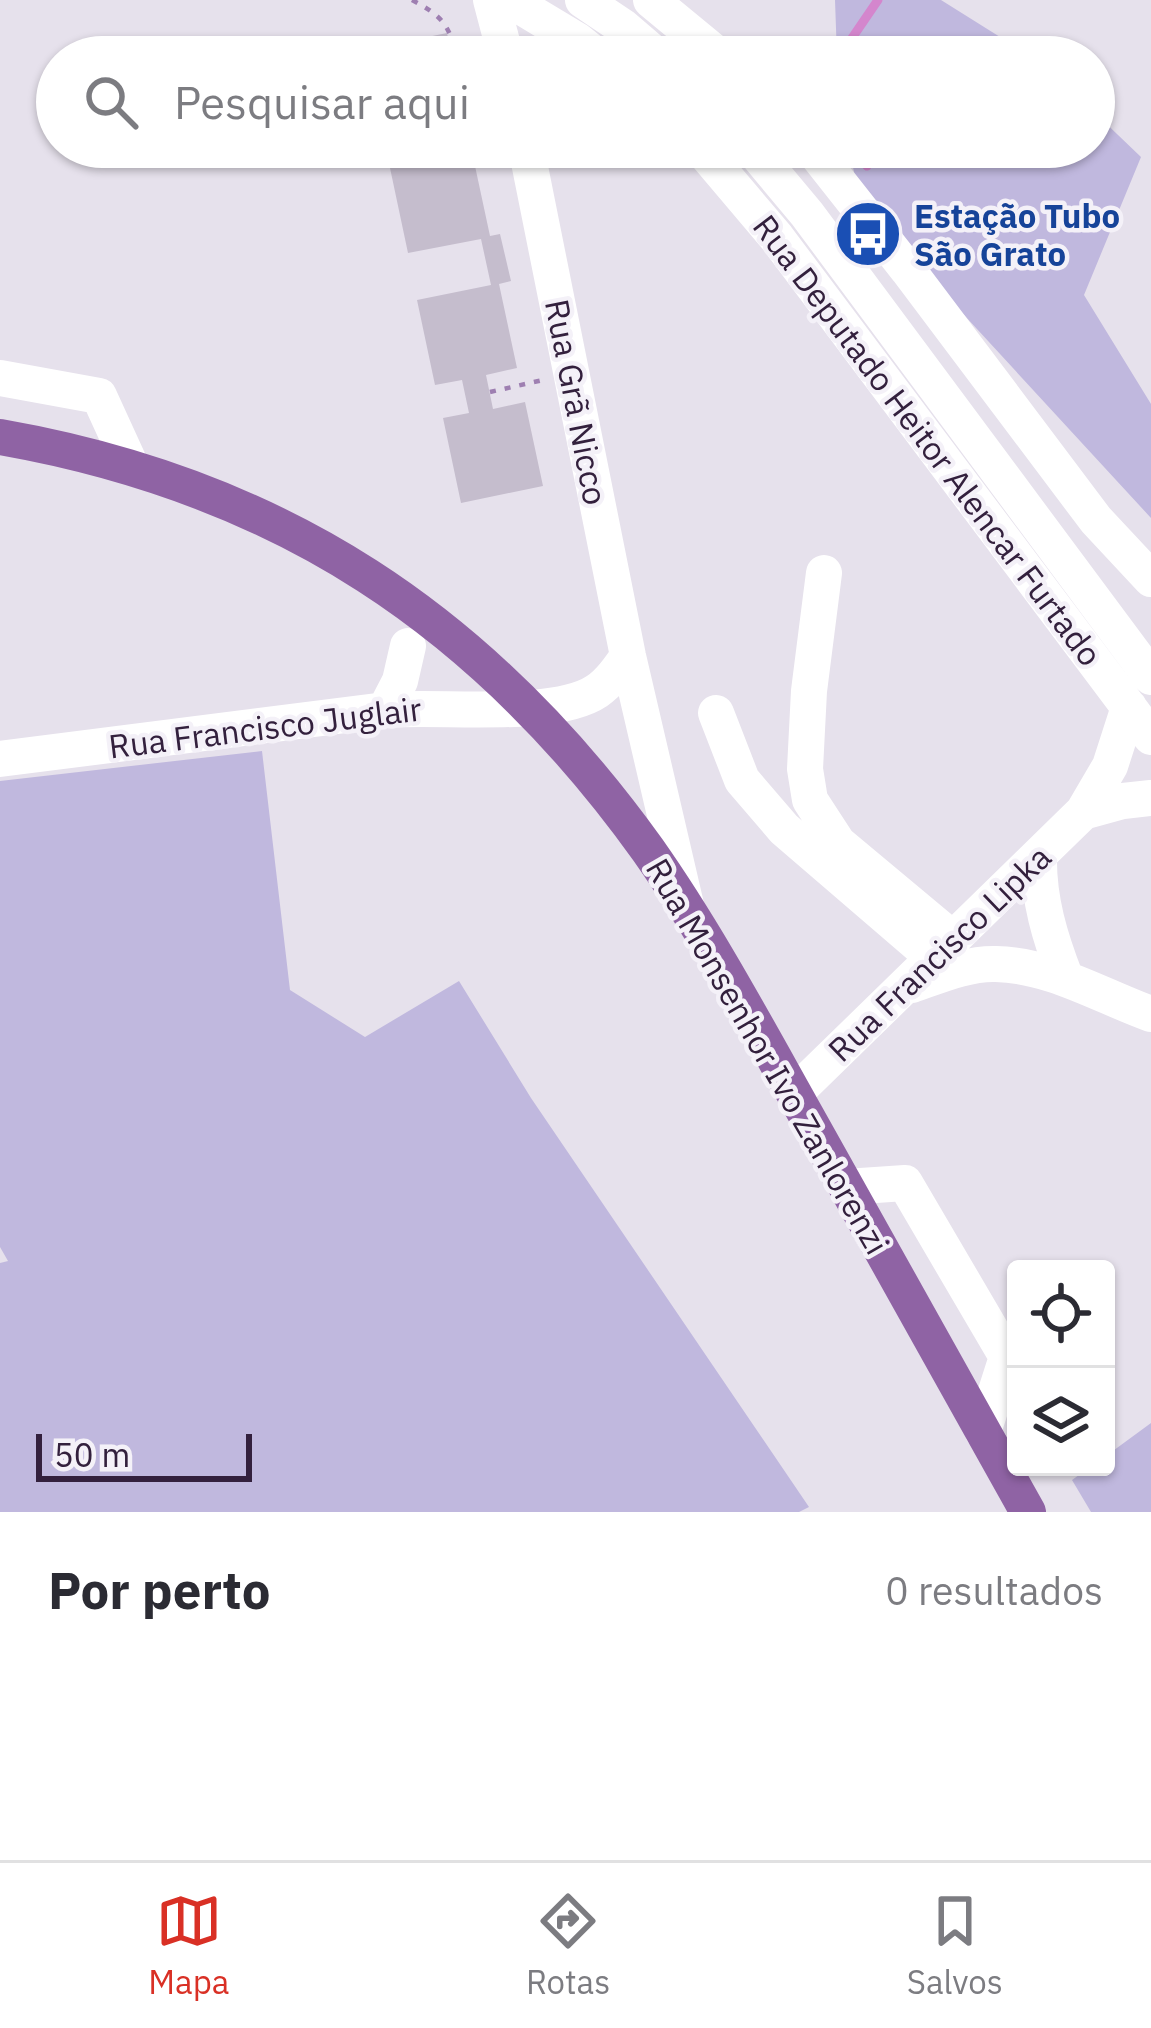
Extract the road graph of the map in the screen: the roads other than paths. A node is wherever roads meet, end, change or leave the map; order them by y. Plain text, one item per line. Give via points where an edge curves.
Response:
1 (491, 0) edge
2 (510, 0) edge
3 (583, 0) edge
4 (651, 0) edge
5 (500, 36) edge
6 (567, 36) edge
7 (634, 36) edge
8 (695, 36) edge
9 (530, 168) edge
10 (718, 168) edge
11 (769, 168) edge
12 (828, 168) edge
13 (0, 378) edge
14 (0, 437) edge
15 (131, 466) junction
16 (824, 573) dead end
17 (1151, 579) edge
18 (408, 646) dead end
19 (628, 656) junction
20 (1151, 677) edge
21 (1129, 707) junction
22 (530, 709) junction
23 (385, 710) junction
24 (716, 712) dead end
25 (1151, 737) edge
26 (0, 759) edge
27 (1151, 798) edge
28 (1083, 812) junction
29 (1039, 855) junction
30 (686, 909) junction
31 (943, 949) junction
32 (1066, 979) junction
33 (903, 988) junction
34 (1151, 1014) edge
35 (794, 1094) junction
36 (846, 1187) junction
37 (983, 1432) junction
38 (1028, 1512) edge

1 - 5 street
2 - 6 street
3 - 7 street
4 - 8 street
9 - 19 street, Rua Grã Nicco
10 - 21 street, Rua Deputado Heitor Alencar Furtado
11 - 20 street
12 - 17 street via 1085,507
13 - 15 street via 99,396
14 - 15 main road, Rua Monsenhor Ivo Zanlorenzi
15 - 22 main road, Rua Monsenhor Ivo Zanlorenzi via 222,498 326,550 435,623
16 - 31 street via 808,710 810,800 838,843
18 - 23 street
19 - 22 street via 598,690
19 - 30 street, Rua Grã Nicco
21 - 25 street, Rua Deputado Heitor Alencar Furtado
21 - 28 street, Rua Francisco Lipka via 1111,766
22 - 23 street, Rua Francisco Juglair
22 - 30 main road, Rua Monsenhor Ivo Zanlorenzi via 620,813
23 - 26 street, Rua Francisco Juglair
24 - 31 street via 742,780 784,829
27 - 28 street
28 - 29 street, Rua Francisco Lipka
29 - 31 street, Rua Francisco Lipka
29 - 32 street via 1040,897
30 - 35 main road, Rua Monsenhor Ivo Zanlorenzi
31 - 33 street, Rua Francisco Lipka
32 - 33 street via 994,964
32 - 34 street
33 - 35 street, Rua Francisco Lipka
35 - 36 main road, Rua Monsenhor Ivo Zanlorenzi
36 - 37 main road, Rua Monsenhor Ivo Zanlorenzi
36 - 37 street via 905,1183 1007,1357
37 - 38 main road, Rua Monsenhor Ivo Zanlorenzi

